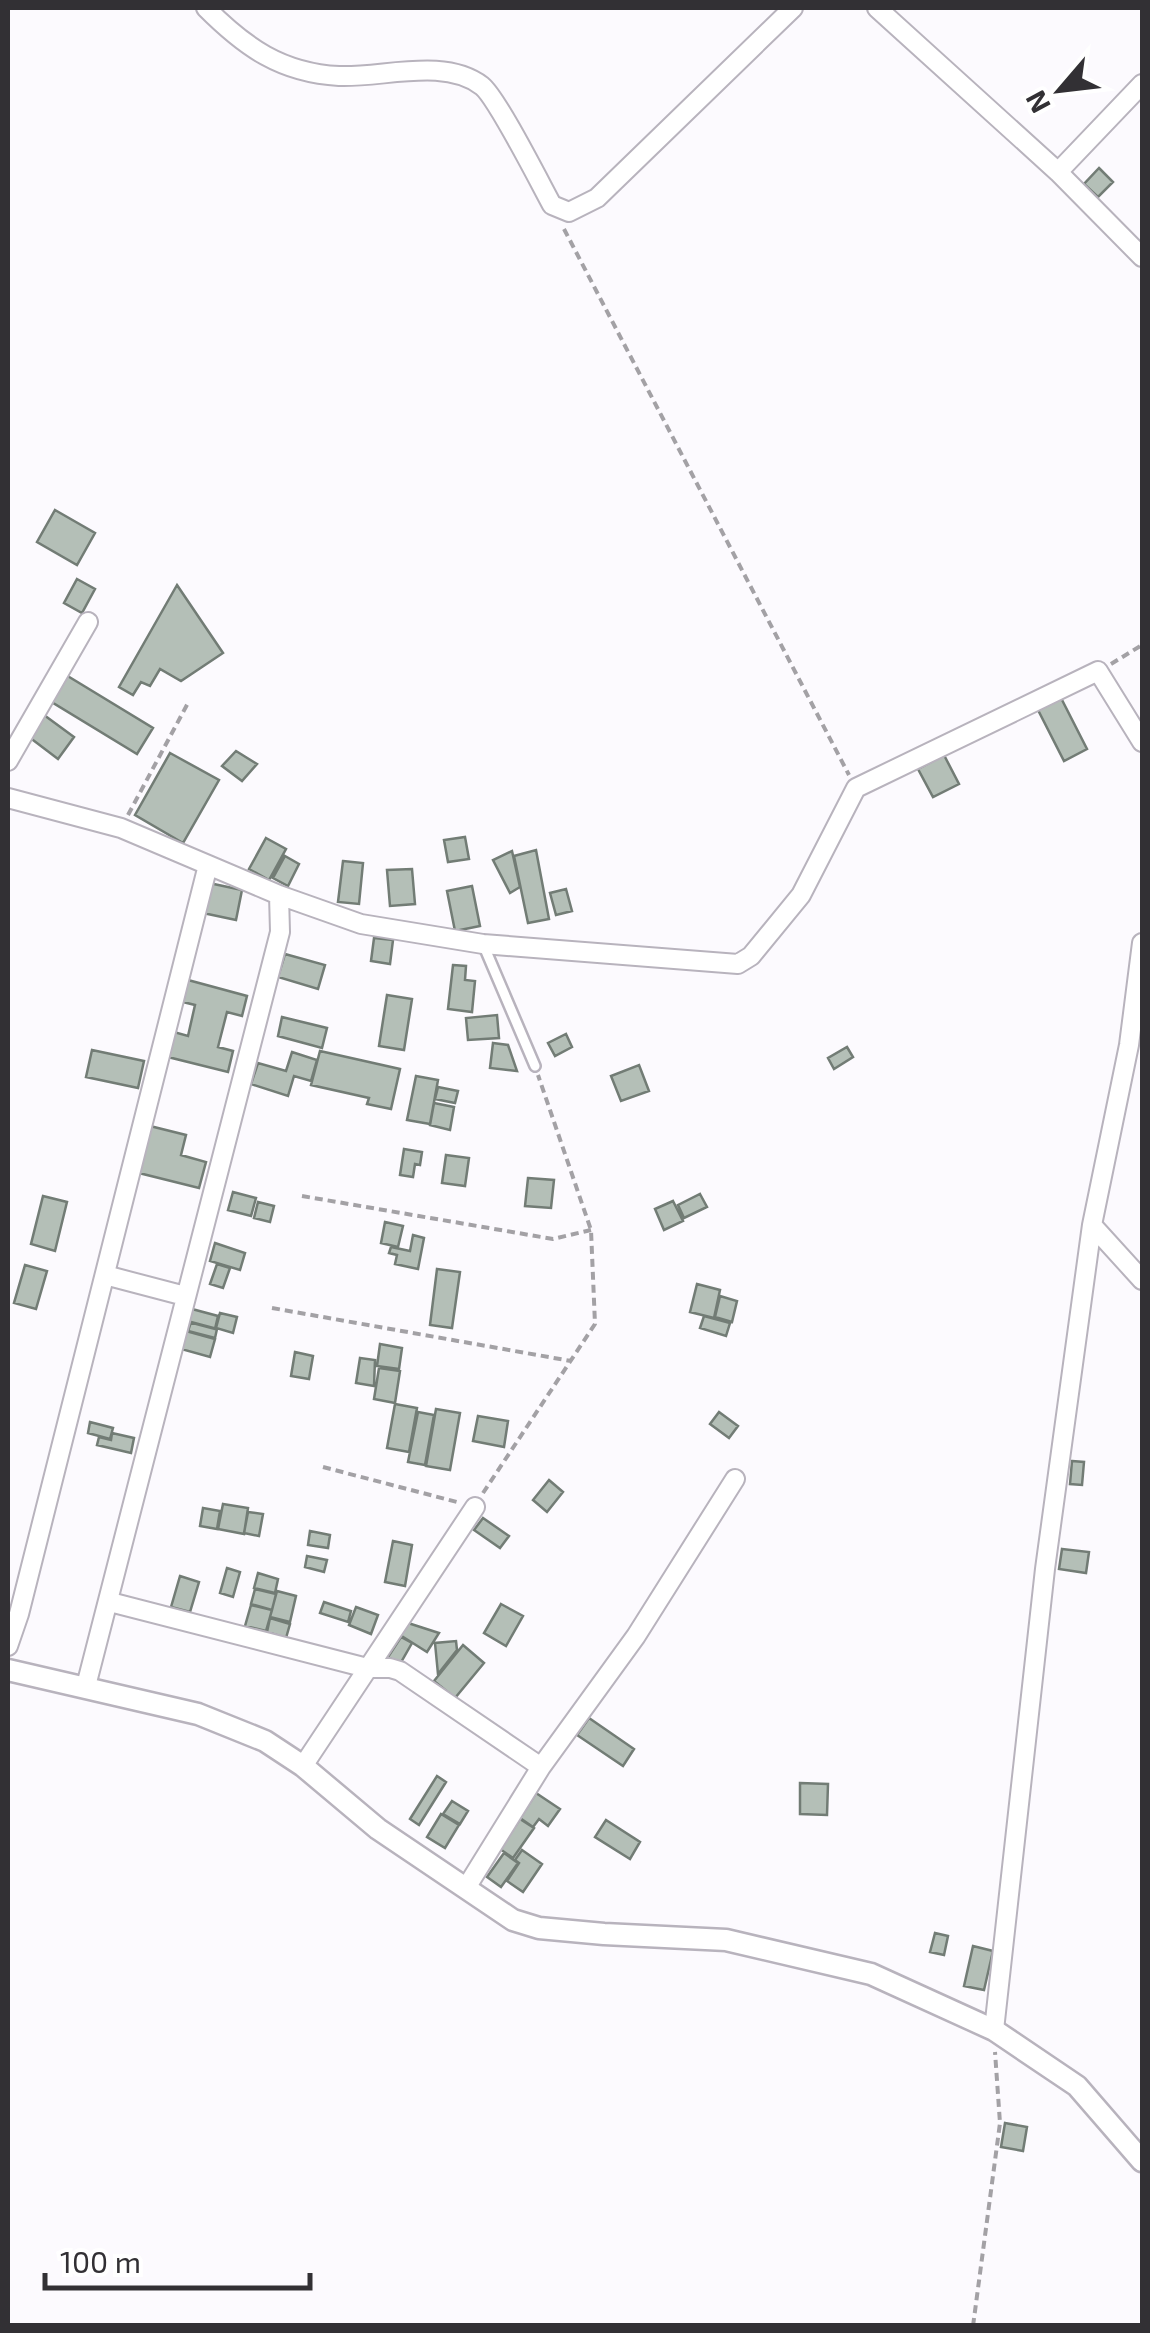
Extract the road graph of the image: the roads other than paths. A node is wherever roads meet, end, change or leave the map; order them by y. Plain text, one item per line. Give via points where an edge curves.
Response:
1 (206, 8) edge
2 (793, 8) edge
3 (876, 8) edge
4 (1142, 85) edge
5 (1058, 172) junction
6 (1142, 257) edge
7 (88, 622) dead end
8 (1142, 742) edge
9 (8, 761) edge
10 (8, 798) edge
11 (208, 865) junction
12 (279, 895) junction
13 (1142, 943) edge
14 (483, 944) junction
15 (535, 1066) road end
16 (1092, 1225) junction
17 (104, 1275) junction
18 (1142, 1280) edge
19 (185, 1296) junction
20 (734, 1478) dead end
21 (474, 1507) road end
22 (110, 1602) junction
23 (8, 1646) edge
24 (368, 1668) junction
25 (8, 1670) edge
26 (86, 1686) junction
27 (303, 1766) junction
28 (541, 1767) junction
29 (466, 1888) junction
30 (994, 2030) junction
31 (1142, 2161) edge

1 - 2 street via 238,40 283,65 338,76 436,72 475,82 485,88 552,205 570,212 597,198
3 - 5 street
4 - 5 street
5 - 6 street
7 - 9 street
8 - 14 street via 1098,671 856,788 801,895 738,964
10 - 11 street via 120,828
11 - 12 street
11 - 17 street
12 - 14 street via 361,924
12 - 19 street via 280,932
13 - 16 street via 1129,1045
14 - 15 lane
16 - 18 street
16 - 30 street via 1044,1569
17 - 19 street
17 - 23 street
19 - 22 street
20 - 28 street via 636,1636
21 - 24 street
22 - 24 street
22 - 26 street
24 - 27 street
24 - 28 street via 400,1671
25 - 26 street
26 - 27 street via 198,1714 265,1741
27 - 29 street via 378,1829
28 - 29 street
29 - 30 street via 513,1920 539,1928 726,1940 871,1974
30 - 31 street via 1077,2086

